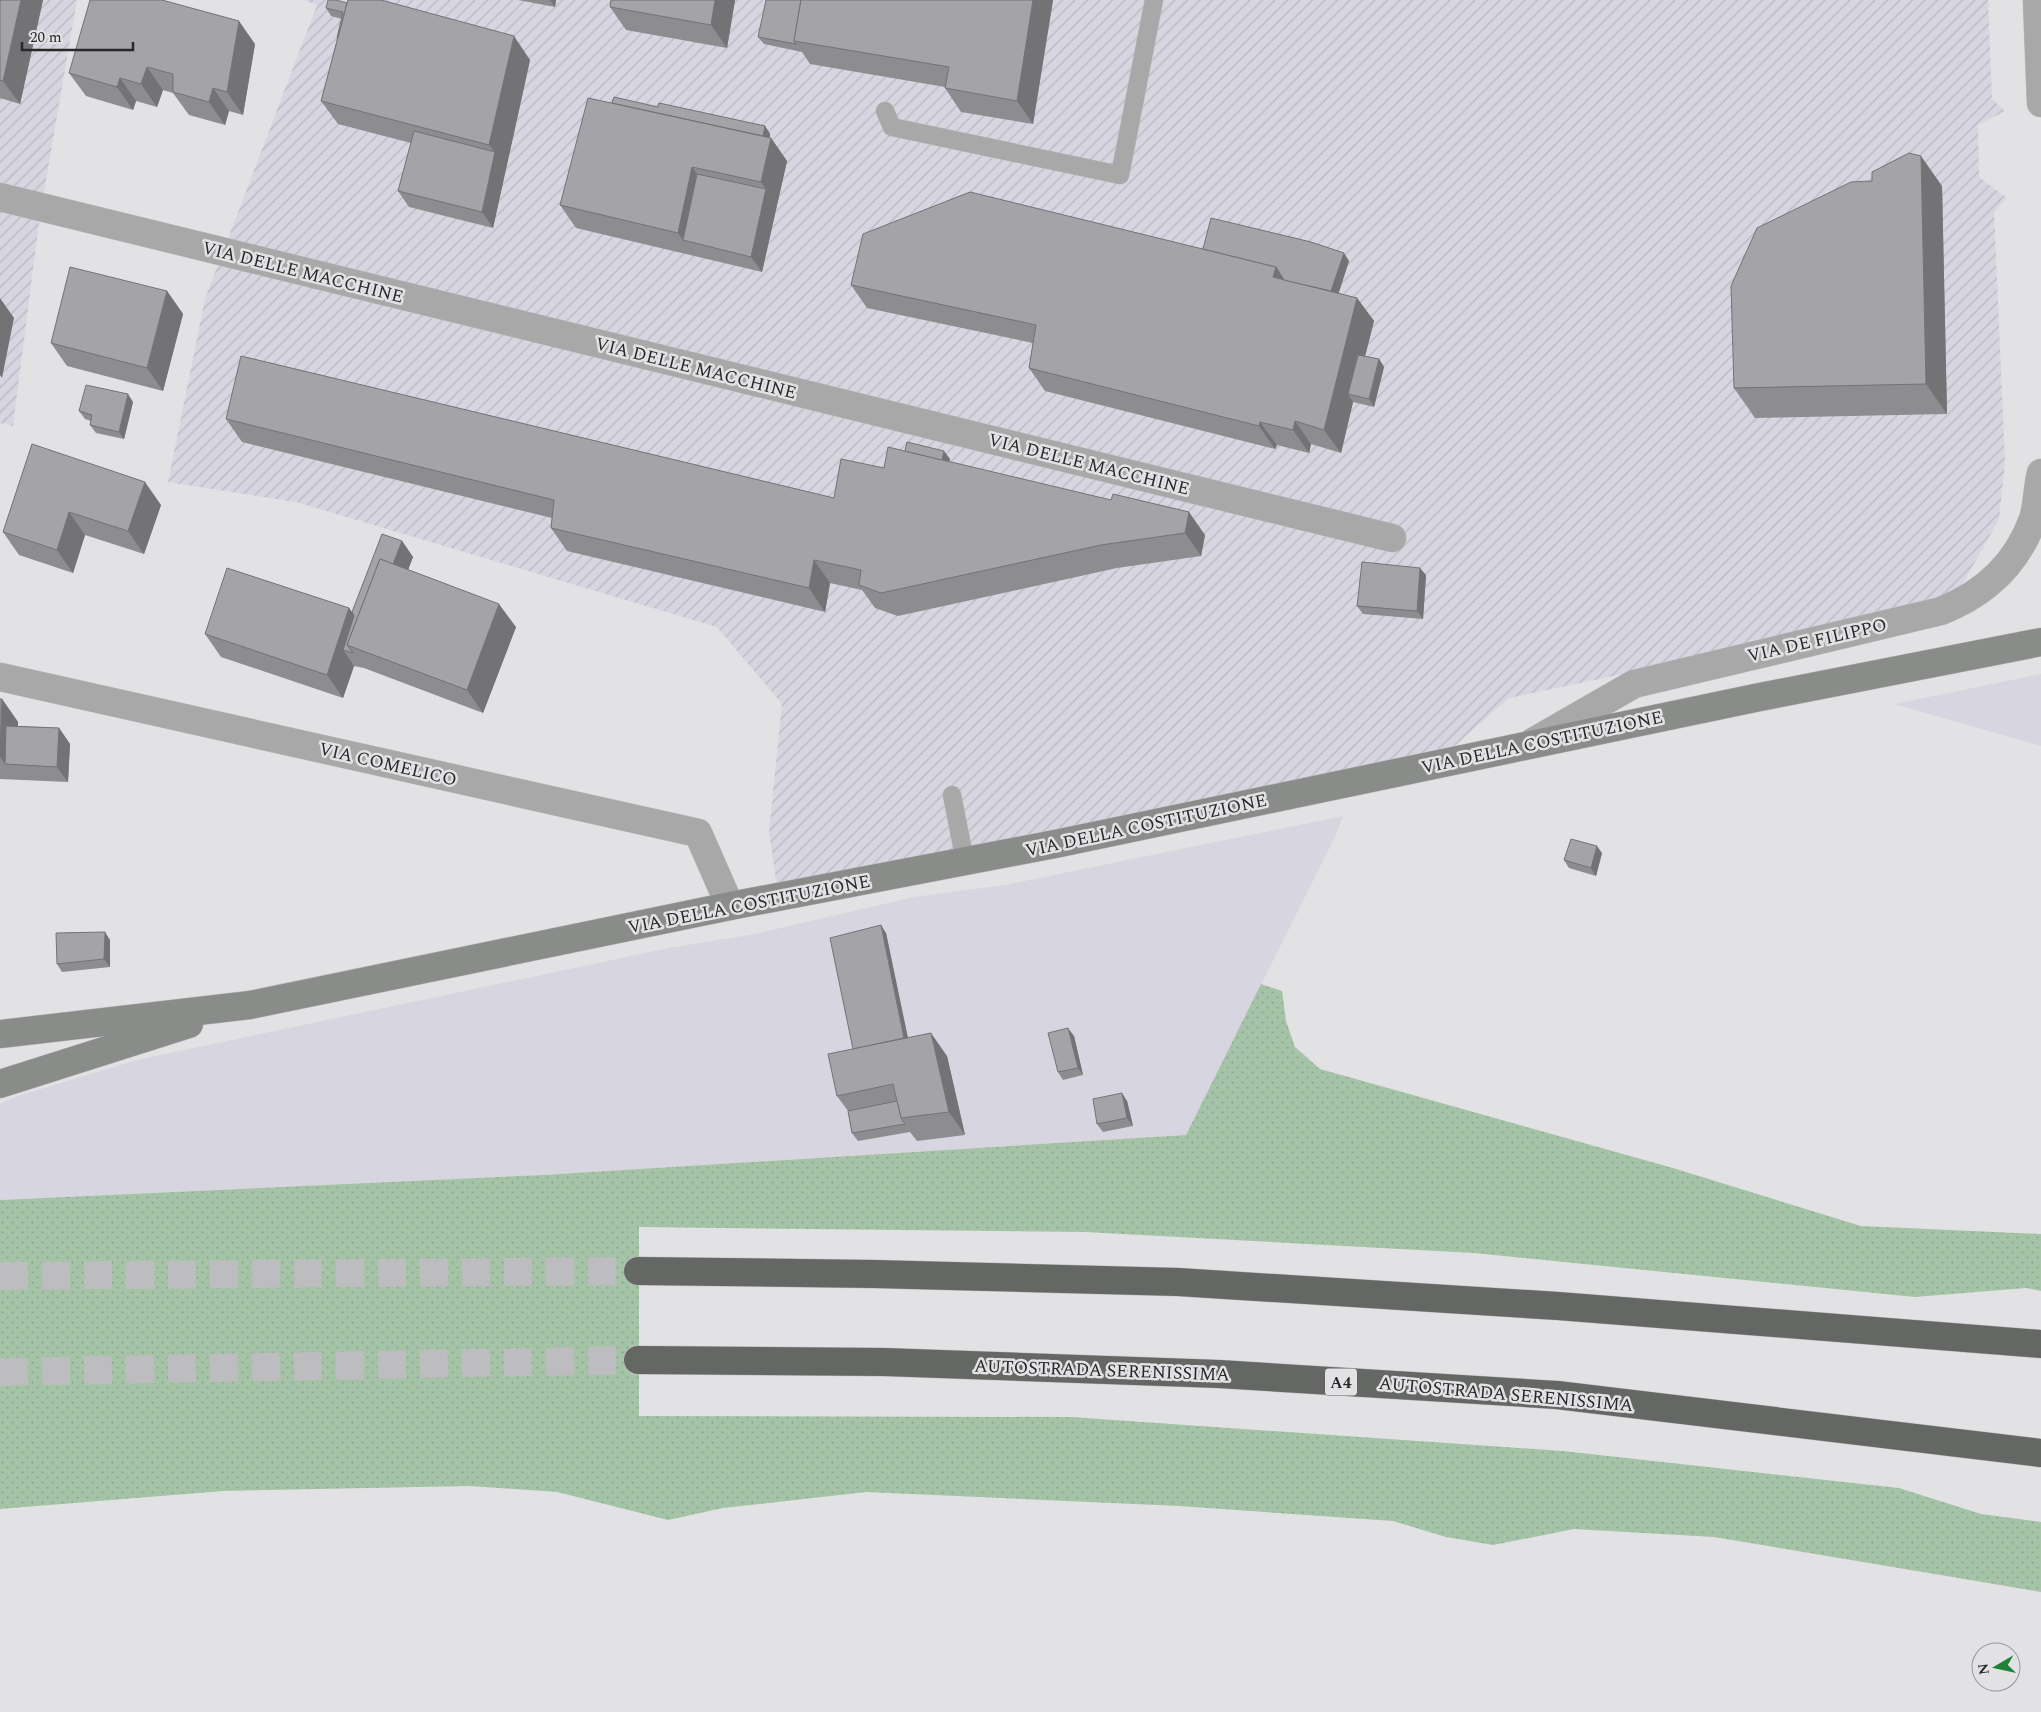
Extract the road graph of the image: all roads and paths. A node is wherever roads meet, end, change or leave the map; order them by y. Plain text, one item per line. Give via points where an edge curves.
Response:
1 (1154, 0) edge
2 (2037, 0) edge
3 (2041, 104) edge
4 (885, 111) dead end
5 (0, 198) edge
6 (2041, 473) edge
7 (1392, 538) dead end
8 (2041, 642) edge
9 (0, 677) edge
10 (1530, 744) junction
11 (952, 795) dead end
12 (965, 861) junction
13 (730, 906) junction
14 (250, 1005) junction
15 (0, 1034) edge
16 (0, 1084) edge
17 (638, 1271) tunnel mouth
18 (2041, 1344) edge
19 (638, 1360) tunnel mouth
20 (2041, 1453) edge

1 - 4 lane via 1120,175 892,127
2 - 3 street
5 - 7 street, VIA DELLE MACCHINE
6 - 10 street, VIA DE FILIPPO via 2033,518 2016,553 1991,582 1959,604 1931,614 1634,684
8 - 10 main road, VIA DELLA COSTITUZIONE
9 - 13 street, VIA COMELICO via 698,833
10 - 12 main road, VIA DELLA COSTITUZIONE
11 - 12 lane
12 - 13 main road, VIA DELLA COSTITUZIONE
13 - 14 main road, VIA DELLA COSTITUZIONE
14 - 15 main road
14 - 16 main road
17 - 18 highway via 1178,1282 1558,1306
19 - 20 highway, AUTOSTRADA SERENISSIMA / A4 via 884,1362 1189,1373 1557,1395

